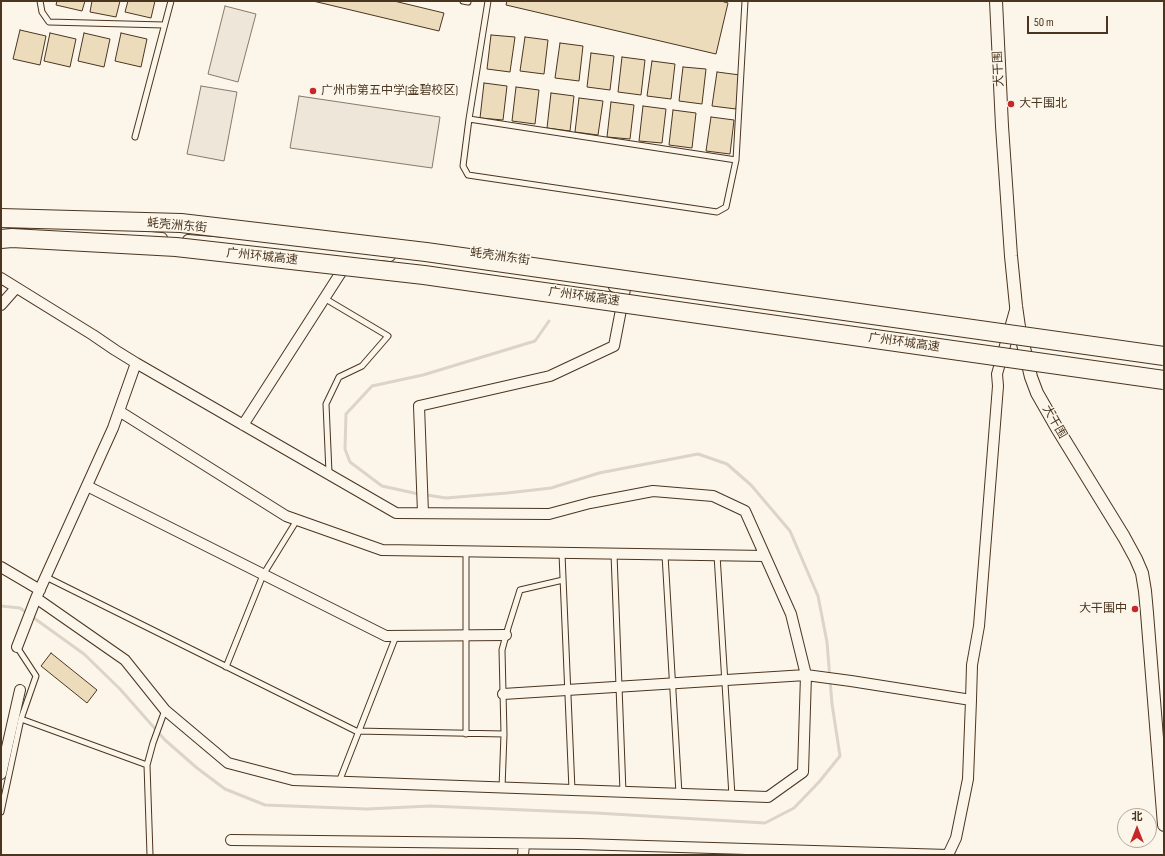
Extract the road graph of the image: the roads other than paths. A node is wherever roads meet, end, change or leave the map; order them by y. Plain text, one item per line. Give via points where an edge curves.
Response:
1 (40, 1) edge
2 (170, 1) edge
3 (488, 1) edge
4 (745, 1) edge
5 (996, 1) edge
6 (164, 25) junction
7 (469, 119) junction
8 (135, 137) dead end
9 (736, 160) junction
10 (1, 218) edge
11 (1, 230) edge
12 (1, 239) edge
13 (353, 253) junction
14 (1, 278) edge
15 (16, 288) junction
16 (324, 298) junction
17 (1, 305) edge
18 (1016, 306) junction
19 (1164, 356) edge
20 (136, 363) junction
21 (1164, 380) edge
22 (120, 411) junction
23 (243, 425) junction
24 (329, 474) junction
25 (87, 486) junction
26 (423, 513) junction
27 (297, 520) junction
28 (466, 552) junction
29 (562, 554) junction
30 (614, 554) junction
31 (665, 555) junction
32 (717, 556) junction
33 (765, 556) junction
34 (1, 567) edge
35 (263, 575) junction
36 (46, 577) junction
37 (563, 580) junction
38 (38, 594) junction
39 (466, 635) junction
40 (506, 635) junction
41 (396, 636) junction
42 (17, 647) joint
43 (226, 667) junction
44 (809, 676) junction
45 (724, 680) junction
46 (673, 684) junction
47 (619, 687) junction
48 (20, 690) dead end
49 (568, 690) junction
50 (503, 694) junction
51 (971, 700) junction
52 (165, 710) junction
53 (21, 719) junction
54 (359, 732) junction
55 (466, 734) junction
56 (504, 734) junction
57 (147, 765) junction
58 (1, 770) edge
59 (339, 782) junction
60 (502, 788) junction
61 (572, 790) junction
62 (623, 792) junction
63 (679, 794) junction
64 (732, 796) junction
65 (1, 812) edge
66 (1164, 825) edge
67 (231, 840) dead end
68 (524, 844) junction
69 (751, 852) edge
70 (150, 855) edge
71 (522, 855) edge
72 (948, 855) edge

1 - 6 lane via 42,12 49,22
2 - 6 lane
3 - 7 lane
4 - 9 lane
5 - 18 street, 大干围 via 1002,126
6 - 8 lane
7 - 9 lane
7 - 9 lane via 463,166 468,175 716,212 726,207
10 - 19 highway, 广州环城高速, bridge via 181,223 378,246
11 - 13 street, 蚝壳洲东街 via 35,227
12 - 21 highway, 广州环城高速, bridge via 176,247 424,275
13 - 16 street
13 - 26 street, 蚝壳洲东街 via 420,259 625,289 614,346 550,376 419,406
14 - 15 street
15 - 17 street
15 - 20 street
16 - 23 street
16 - 24 lane via 388,336 362,366 339,377 326,404
18 - 51 street via 997,374 979,626 972,665
18 - 66 street, 大干围 via 1028,367 1038,393 1124,537 1142,573
20 - 22 street
20 - 23 street
22 - 25 street
22 - 27 street via 286,516
23 - 24 street
24 - 26 street via 396,513
25 - 35 street
25 - 36 street
26 - 33 street via 549,514 652,491 713,496 745,511
27 - 28 street via 382,550
27 - 35 lane
28 - 29 street
28 - 39 lane
29 - 30 street
29 - 37 lane
30 - 31 street
30 - 47 lane
31 - 32 street
31 - 46 lane
32 - 33 street
32 - 45 lane
33 - 44 street via 791,614
34 - 38 street
35 - 41 street via 386,636
35 - 43 lane
36 - 38 street
36 - 43 lane
37 - 40 lane via 520,590
37 - 49 lane
38 - 42 street
38 - 52 street via 125,660
39 - 40 street
39 - 41 street
39 - 55 lane
40 - 50 lane via 502,650
41 - 54 lane
42 - 53 lane via 36,676
43 - 54 lane
44 - 45 street
44 - 51 street
44 - 64 street via 803,772 768,797
45 - 46 street
45 - 64 lane
46 - 47 street
46 - 63 lane
47 - 49 street
47 - 62 lane
48 - 58 street
49 - 50 street
49 - 61 lane
50 - 56 lane
51 - 72 street via 968,779 956,838
52 - 57 lane
52 - 59 street via 228,763 293,780
53 - 57 lane
53 - 65 lane
54 - 55 lane
54 - 59 lane
55 - 56 lane
56 - 60 lane
57 - 70 lane
59 - 60 street
60 - 61 street
61 - 62 street
62 - 63 street
63 - 64 street
67 - 68 street
68 - 69 street
68 - 71 street
69 - 72 street

